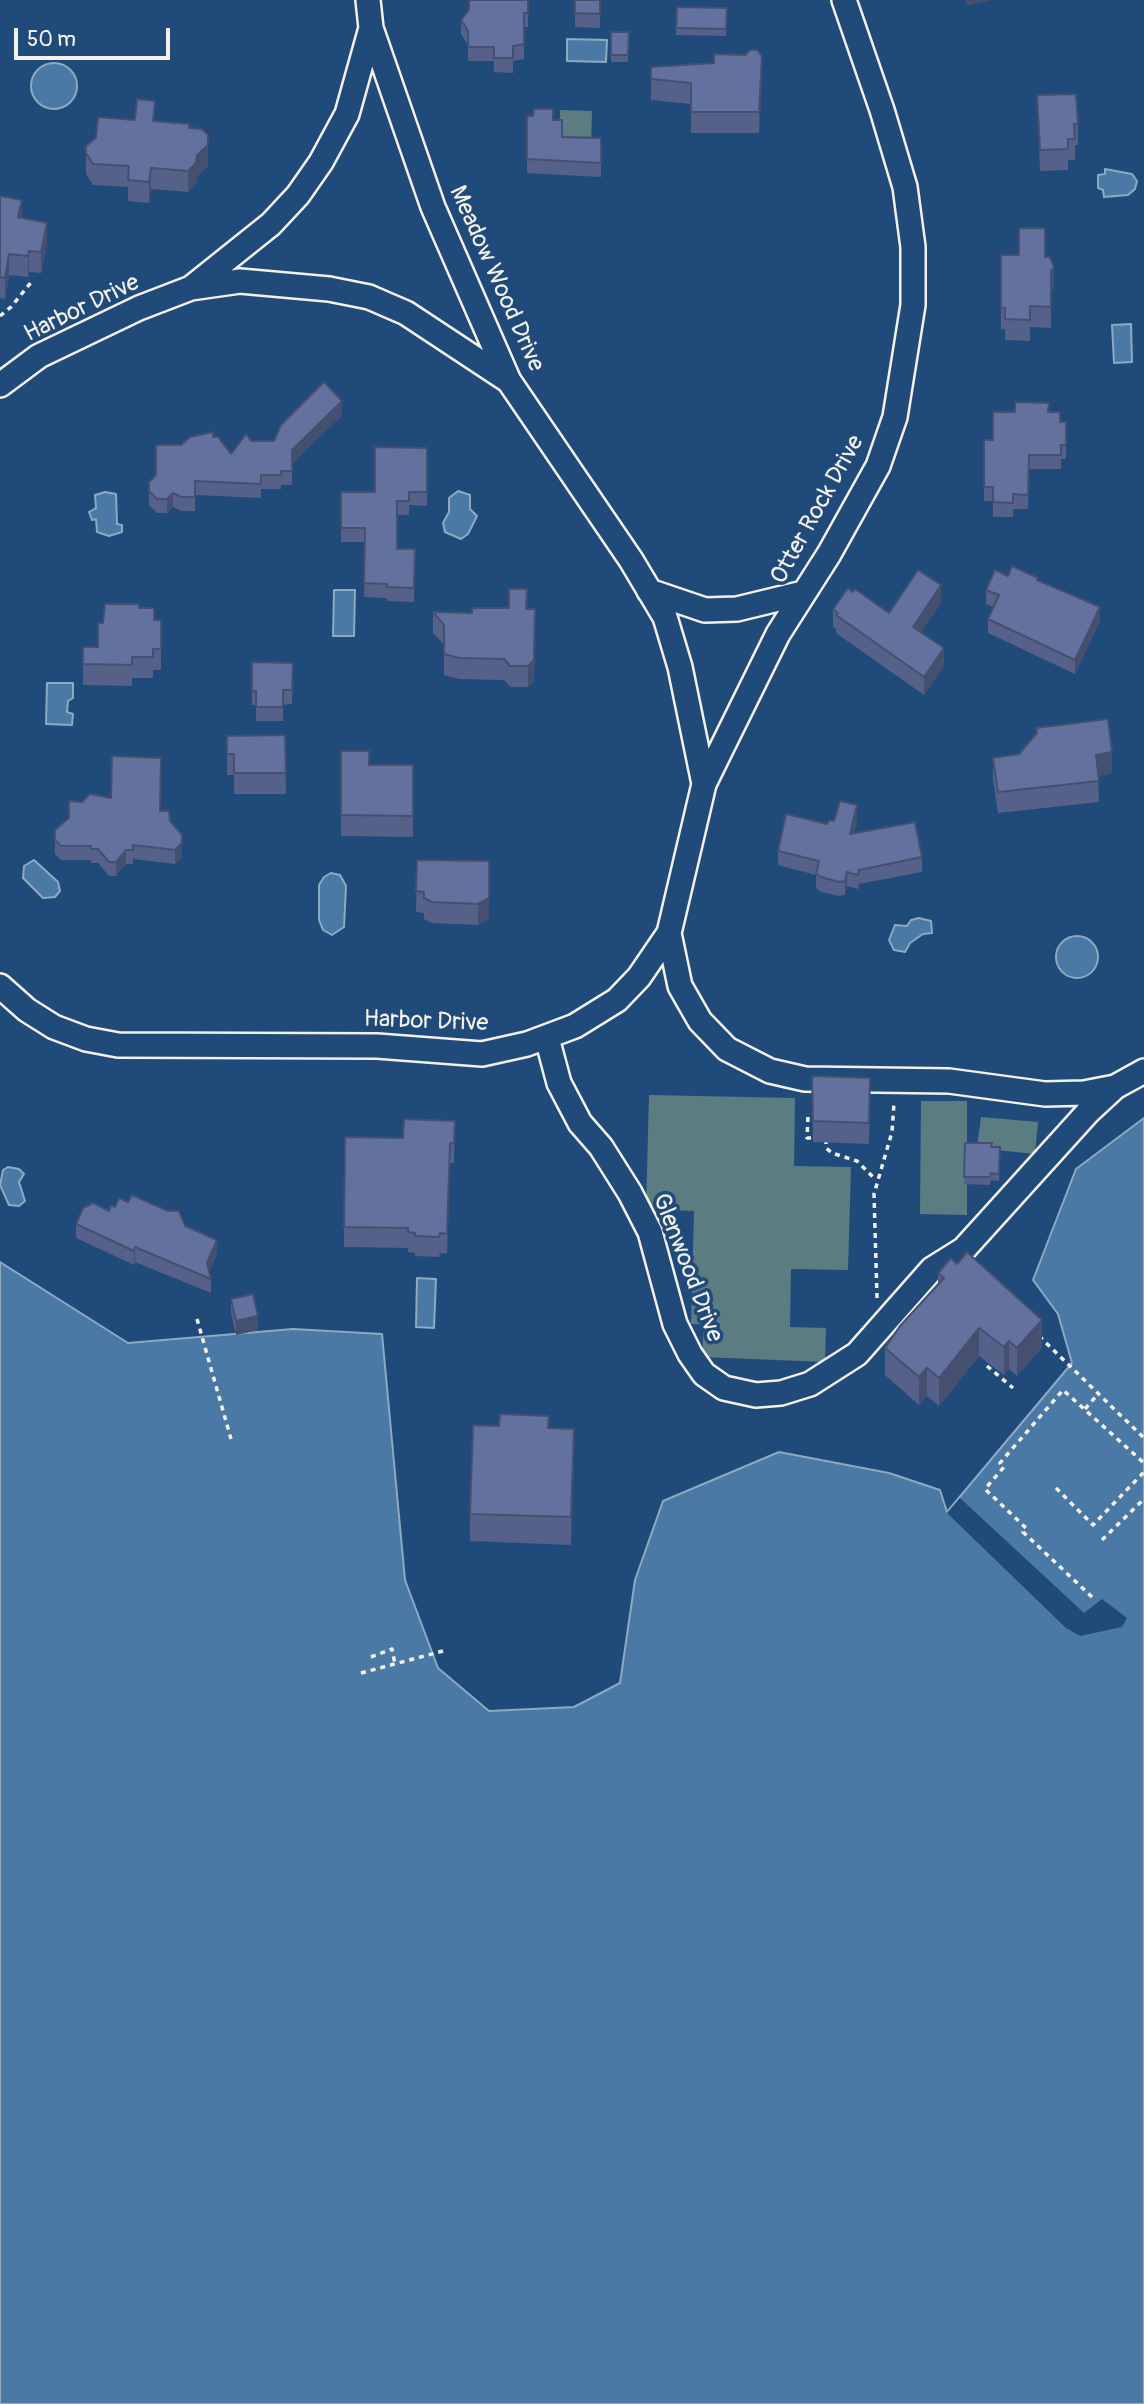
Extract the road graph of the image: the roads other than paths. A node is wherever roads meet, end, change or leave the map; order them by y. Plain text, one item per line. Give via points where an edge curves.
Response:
1 (368, 0) edge
2 (844, 0) edge
3 (371, 28) junction
4 (191, 288) junction
5 (509, 381) junction
6 (0, 385) edge
7 (649, 591) junction
8 (803, 593) junction
9 (704, 784) junction
10 (669, 933) junction
11 (0, 986) edge
12 (547, 1038) junction
13 (1144, 1071) edge
14 (1115, 1087) junction

1 - 3 street, Meadow Wood Drive
2 - 8 street, Otter Rock Drive via 905,187 913,247 913,305 895,417 878,466
3 - 4 street, Harbor Drive via 347,114 306,184 271,224
3 - 5 street, Meadow Wood Drive via 433,207
4 - 5 street, Harbor Drive via 240,281 369,297 406,313
4 - 6 street, Harbor Drive via 40,356
5 - 7 street, Meadow Wood Drive
7 - 8 street via 705,610 737,609
7 - 9 street, Meadow Wood Drive via 665,617 680,667
8 - 9 street, Otter Rock Drive via 758,671
9 - 10 street, Harbor Drive
10 - 12 street, Harbor Drive via 639,978 617,1000
10 - 14 street, Glenwood Drive via 680,986 700,1021 727,1049 770,1071 805,1079 948,1081 1045,1094
11 - 12 street, Harbor Drive via 54,1027 118,1045 377,1046 482,1054
12 - 14 street, Glenwood Drive via 564,1093 630,1193 649,1232 676,1324 704,1374 724,1388 742,1393 781,1393 810,1384 857,1354 932,1269 964,1249
13 - 14 street, Glenwood Drive

